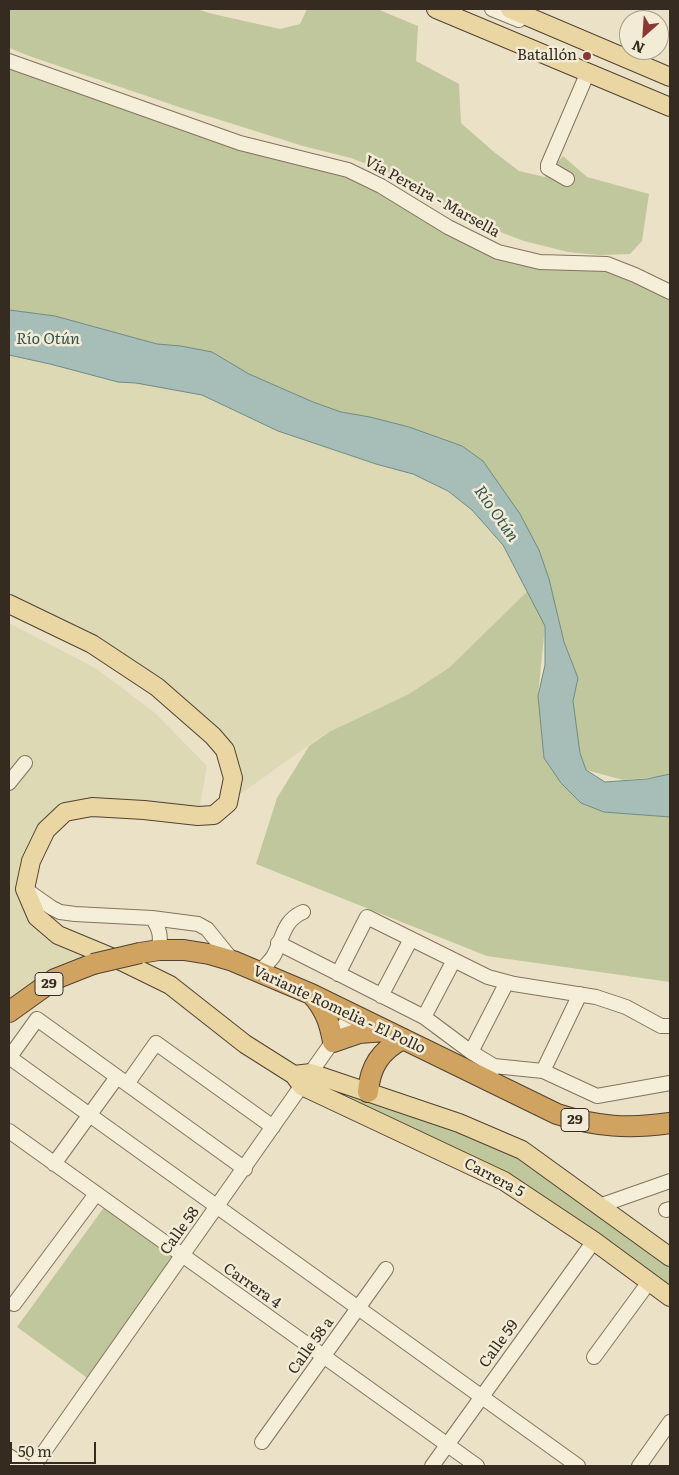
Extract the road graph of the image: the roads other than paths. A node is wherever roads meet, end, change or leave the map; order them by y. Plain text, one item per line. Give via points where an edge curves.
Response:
1 (436, 9) edge
2 (454, 9) edge
3 (492, 9) edge
4 (513, 9) edge
5 (9, 61) edge
6 (588, 72) junction
7 (670, 77) edge
8 (670, 83) edge
9 (670, 99) edge
10 (670, 107) edge
11 (567, 179) dead end
12 (670, 292) edge
13 (9, 604) edge
14 (25, 763) dead end
15 (9, 783) edge
16 (25, 889) junction
17 (303, 912) dead end
18 (152, 918) junction
19 (411, 939) junction
20 (278, 943) junction
21 (149, 951) junction
22 (454, 960) junction
23 (233, 961) junction
24 (260, 972) junction
25 (338, 974) junction
26 (507, 982) junction
27 (311, 994) junction
28 (580, 994) junction
29 (382, 996) junction
30 (9, 1012) edge
31 (352, 1014) junction
32 (424, 1017) junction
33 (670, 1026) edge
34 (395, 1035) junction
35 (333, 1042) junction
36 (471, 1052) junction
37 (9, 1057) edge
38 (542, 1071) junction
39 (491, 1073) junction
40 (302, 1078) junction
41 (122, 1080) junction
42 (670, 1083) edge
43 (368, 1092) junction
44 (89, 1115) junction
45 (670, 1123) edge
46 (273, 1127) junction
47 (9, 1131) edge
48 (54, 1164) junction
49 (244, 1169) junction
50 (670, 1181) edge
51 (96, 1194) junction
52 (599, 1206) junction
53 (218, 1207) junction
54 (594, 1241) junction
55 (182, 1256) junction
56 (670, 1257) edge
57 (386, 1269) dead end
58 (649, 1282) junction
59 (670, 1297) edge
60 (14, 1304) dead end
61 (358, 1308) junction
62 (324, 1357) junction
63 (594, 1357) dead end
64 (482, 1397) junction
65 (670, 1422) edge
66 (262, 1442) dead end
67 (447, 1445) junction
68 (9, 1456) edge
69 (24, 1466) edge
70 (34, 1466) edge
71 (432, 1466) edge
72 (477, 1466) edge
73 (578, 1466) edge
74 (639, 1466) edge

1 - 6 main road
2 - 9 street
3 - 8 street
4 - 7 main road
5 - 12 street, Vía Pereira - Marsella via 240,143 348,170 498,252 540,262 607,264
6 - 10 main road
6 - 11 street via 548,165
13 - 16 main road via 92,644 157,687 225,750 233,778 228,803 214,815 92,807 65,812 46,830 31,861
14 - 15 street
16 - 18 street via 60,912
16 - 40 main road via 37,917 58,935 170,985 245,1044
17 - 20 street via 293,916
18 - 21 street via 161,936
18 - 23 street via 198,924 207,929
19 - 22 street
19 - 25 street via 367,917
19 - 29 street
20 - 24 street via 273,956
20 - 25 street
21 - 23 highway, Variante Romelia - El Pollo / 29 via 184,950
21 - 30 highway, Variante Romelia - El Pollo / 29, bridge via 93,964 55,979
22 - 26 street via 488,977
22 - 32 street
23 - 24 highway, Variante Romelia - El Pollo / 29
24 - 27 highway, Variante Romelia - El Pollo / 29
25 - 29 street
26 - 28 street
26 - 36 street
27 - 31 highway, Variante Romelia - El Pollo / 29
27 - 35 highway via 326,1016
28 - 33 street via 626,1007 661,1026
28 - 38 street
29 - 32 street
31 - 34 highway, Variante Romelia - El Pollo / 29
31 - 35 street, Calle 58
32 - 36 street
34 - 35 highway via 359,1033
34 - 39 highway, Variante Romelia - El Pollo / 29
34 - 43 highway via 373,1066
35 - 40 street, Calle 58
36 - 39 street
37 - 41 street via 37,1019
37 - 44 street
38 - 39 street
38 - 42 street via 598,1096
39 - 45 highway, Variante Romelia - El Pollo / 29 via 557,1114 580,1122 624,1127
40 - 43 main road
40 - 46 street, Calle 58
40 - 54 main road, Carrera 5 via 504,1181
41 - 44 street
41 - 46 street via 156,1043
41 - 49 street
43 - 52 main road via 459,1122 522,1150
44 - 48 street
44 - 53 street
46 - 49 street, Calle 58
47 - 48 street, Carrera 4
48 - 51 street, Carrera 4
49 - 53 street, Calle 58
50 - 52 street
51 - 55 street, Carrera 4
51 - 60 street
52 - 56 main road
53 - 55 street, Calle 58
53 - 61 street
54 - 58 main road, Carrera 5
54 - 64 street, Calle 59
55 - 62 street, Carrera 4
55 - 70 street, Calle 58
57 - 61 street, Calle 58 a
58 - 59 main road, Carrera 5
58 - 63 street
61 - 62 street, Calle 58 a
61 - 64 street
62 - 66 street, Calle 58 a
62 - 67 street, Carrera 4
64 - 67 street, Calle 59
64 - 73 street
65 - 74 street
67 - 71 street, Calle 59
67 - 72 street, Carrera 4
68 - 69 street

